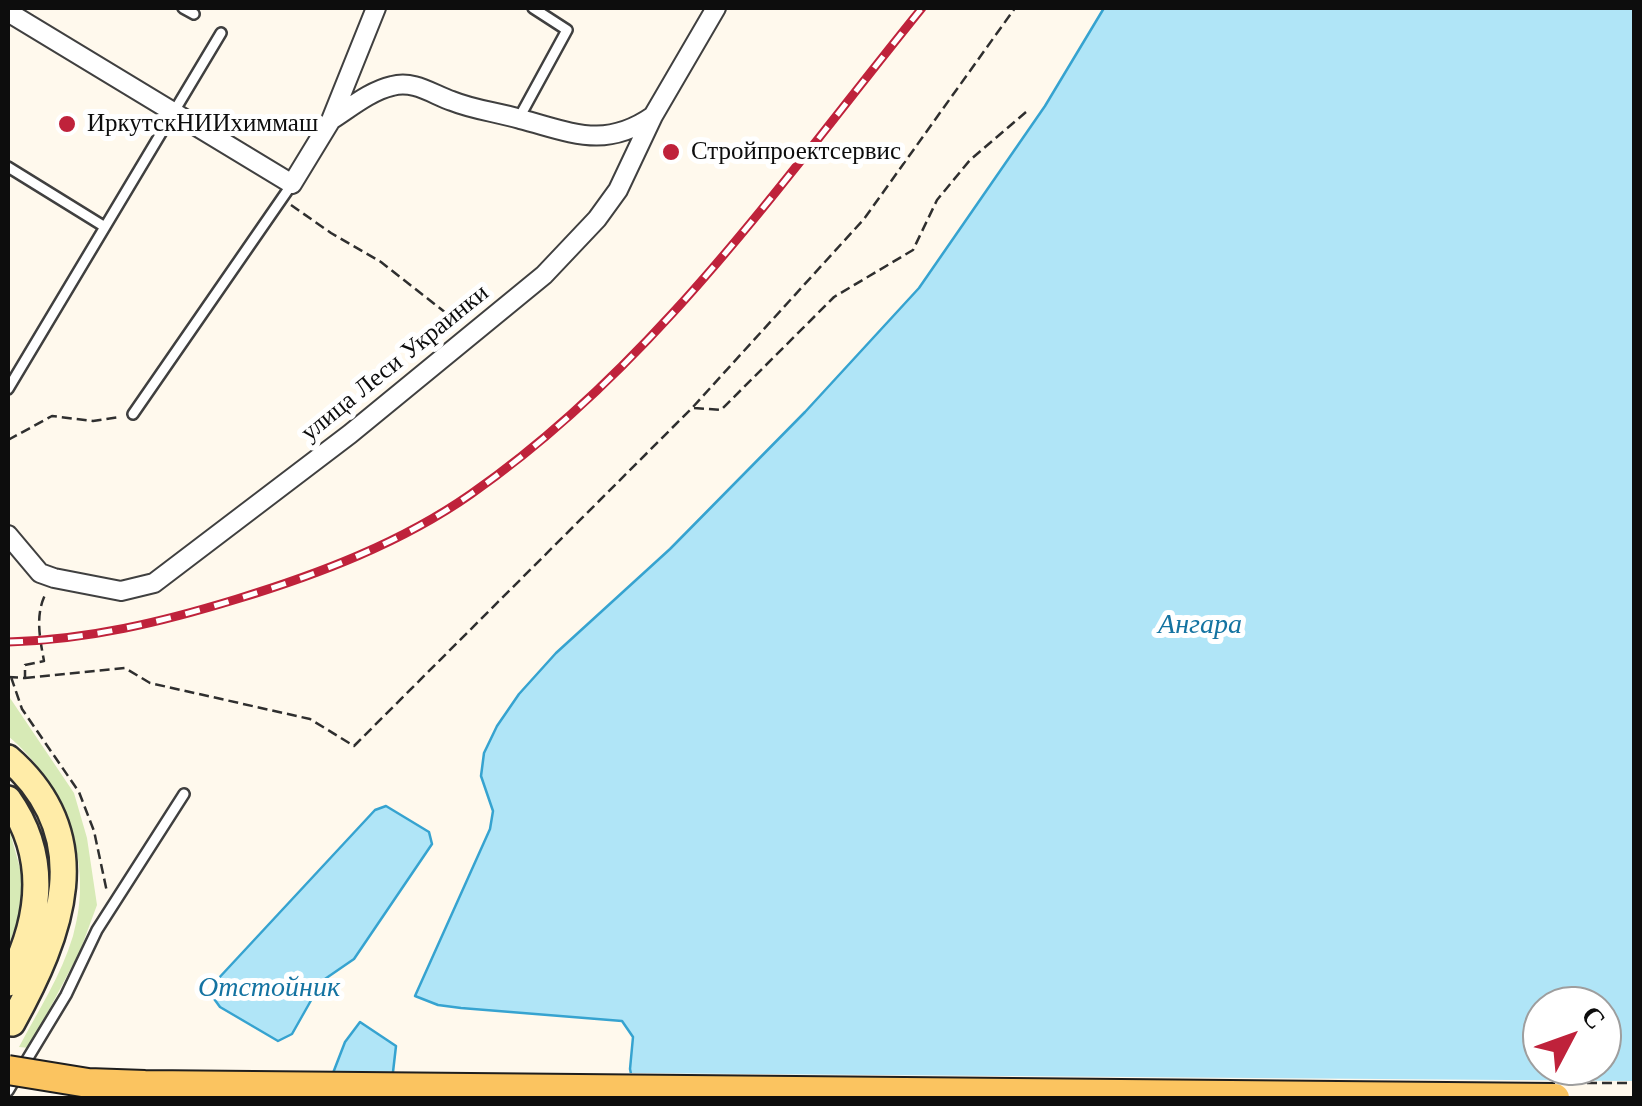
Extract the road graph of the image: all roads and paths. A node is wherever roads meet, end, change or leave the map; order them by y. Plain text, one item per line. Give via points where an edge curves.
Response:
1 (184, 8) edge
2 (376, 8) edge
3 (532, 8) edge
4 (716, 8) edge
5 (1016, 8) edge
6 (8, 12) edge
7 (194, 14) dead end
8 (221, 34) dead end
9 (174, 112) junction
10 (1026, 112) dead end
11 (653, 116) junction
12 (519, 118) junction
13 (330, 120) junction
14 (8, 167) edge
15 (287, 191) junction
16 (105, 227) junction
17 (473, 334) junction
18 (8, 389) edge
19 (692, 408) junction
20 (132, 414) joint
21 (8, 440) edge
22 (8, 536) edge
23 (54, 578) junction
24 (9, 677) edge
25 (25, 678) junction
26 (8, 758) edge
27 (184, 794) dead end
28 (8, 799) edge
29 (110, 910) junction
30 (8, 984) edge
31 (12, 1023) dead end
32 (8, 1070) edge
33 (8, 1091) edge
34 (1555, 1098) edge

1 - 7 lane
2 - 13 street
3 - 12 lane via 567,30
4 - 11 street, улица Леси Украинки
5 - 19 path via 864,219
6 - 9 street
8 - 9 lane
9 - 15 street
9 - 16 lane
10 - 19 path via 948,186 913,250 834,297 721,410
11 - 12 street via 605,138
11 - 17 street, улица Леси Украинки via 597,219 544,275
12 - 13 street via 407,84 365,98
13 - 15 street
14 - 16 lane
15 - 17 path via 331,233 381,262
15 - 20 lane
16 - 18 lane
17 - 23 street, улица Леси Украинки via 154,583 121,591
19 - 25 path via 354,746 310,719 150,683 125,668
20 - 21 path via 92,421 52,416
22 - 23 street, улица Леси Украинки via 40,573
23 - 25 path via 40,605 44,661 25,665
24 - 25 path
24 - 29 path via 22,709 79,792
26 - 31 main road via 31,782 50,818 64,880 51,944
27 - 29 lane
28 - 30 main road via 30,841 38,890
29 - 33 lane
32 - 34 main road, bridge via 144,1085

